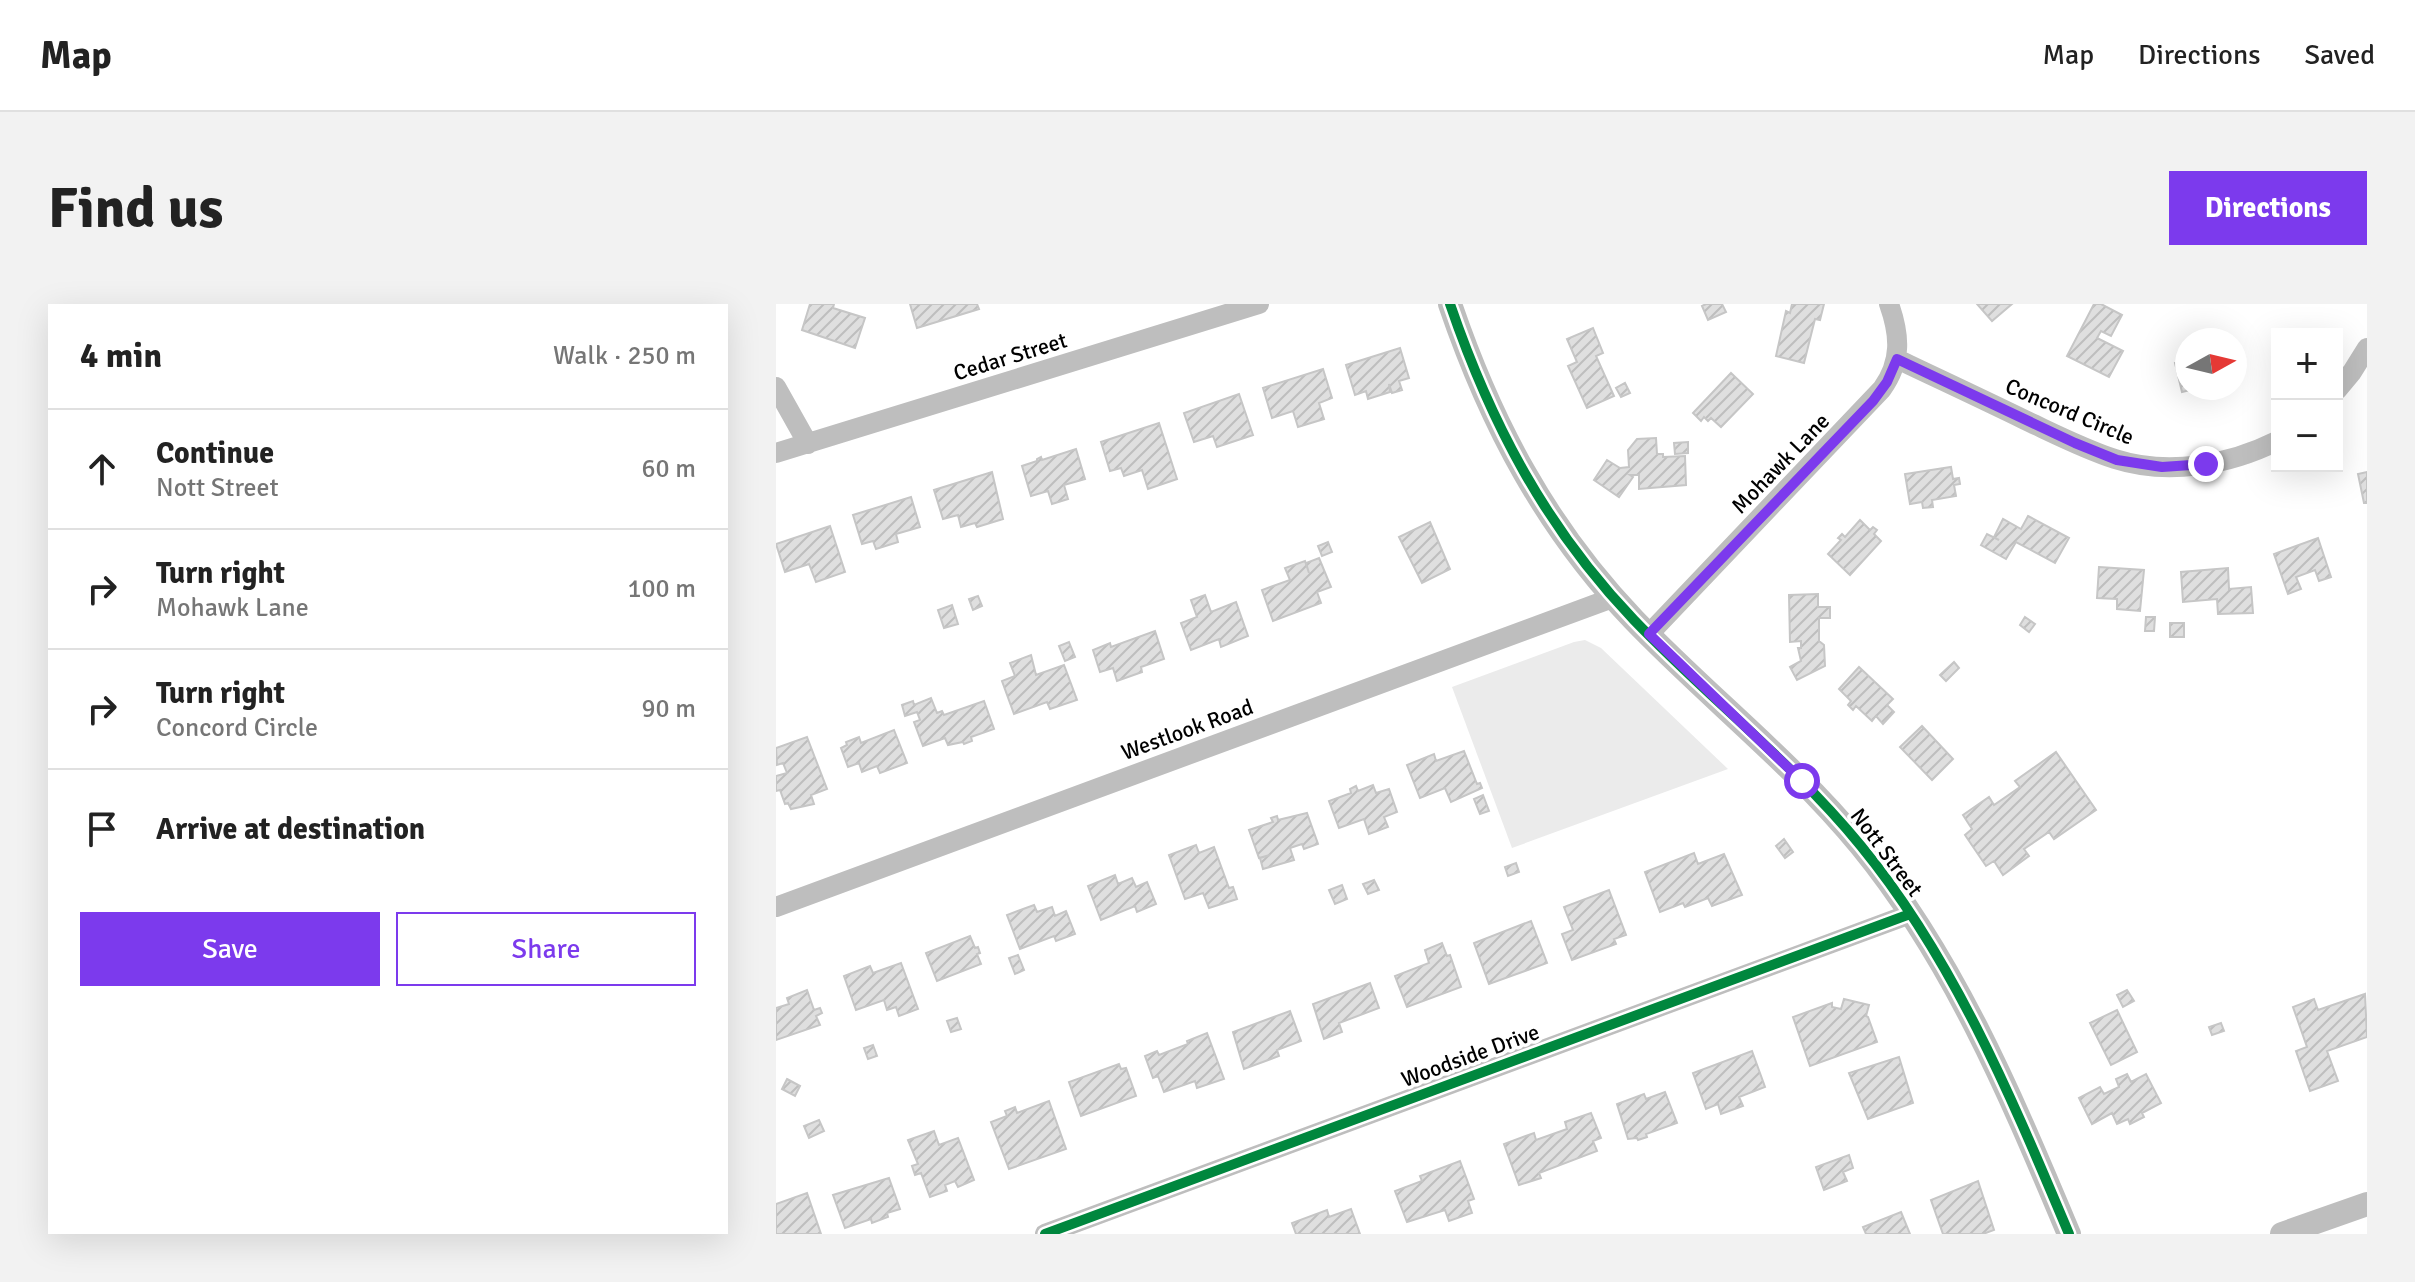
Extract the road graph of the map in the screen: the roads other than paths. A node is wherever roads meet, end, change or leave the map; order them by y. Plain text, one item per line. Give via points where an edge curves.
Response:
1 (1259, 304) edge
2 (1450, 304) edge
3 (1889, 304) edge
4 (2367, 348) edge
5 (1897, 359) junction
6 (2343, 383) edge
7 (776, 387) edge
8 (808, 444) junction
9 (2271, 444) edge
10 (776, 453) edge
11 (1615, 597) junction
12 (1649, 634) junction
13 (776, 907) edge
14 (1910, 914) junction
15 (2367, 1204) edge
16 (1045, 1234) edge
17 (2069, 1234) edge
18 (2282, 1234) edge

1 - 8 street, Cedar Street
2 - 11 street, Nott Street via 1484,397 1522,469 1553,520
3 - 5 street via 1897,329
4 - 6 street
5 - 9 street, Concord Circle via 2124,462 2162,467 2206,464
5 - 12 street, Mohawk Lane via 1873,401
7 - 8 street
8 - 10 street, Cedar Street
11 - 12 street, Nott Street
11 - 13 street, Westlook Road
12 - 14 street, Nott Street via 1819,798
14 - 16 street, Woodside Drive
14 - 17 street, Nott Street via 1974,1022
15 - 18 street

